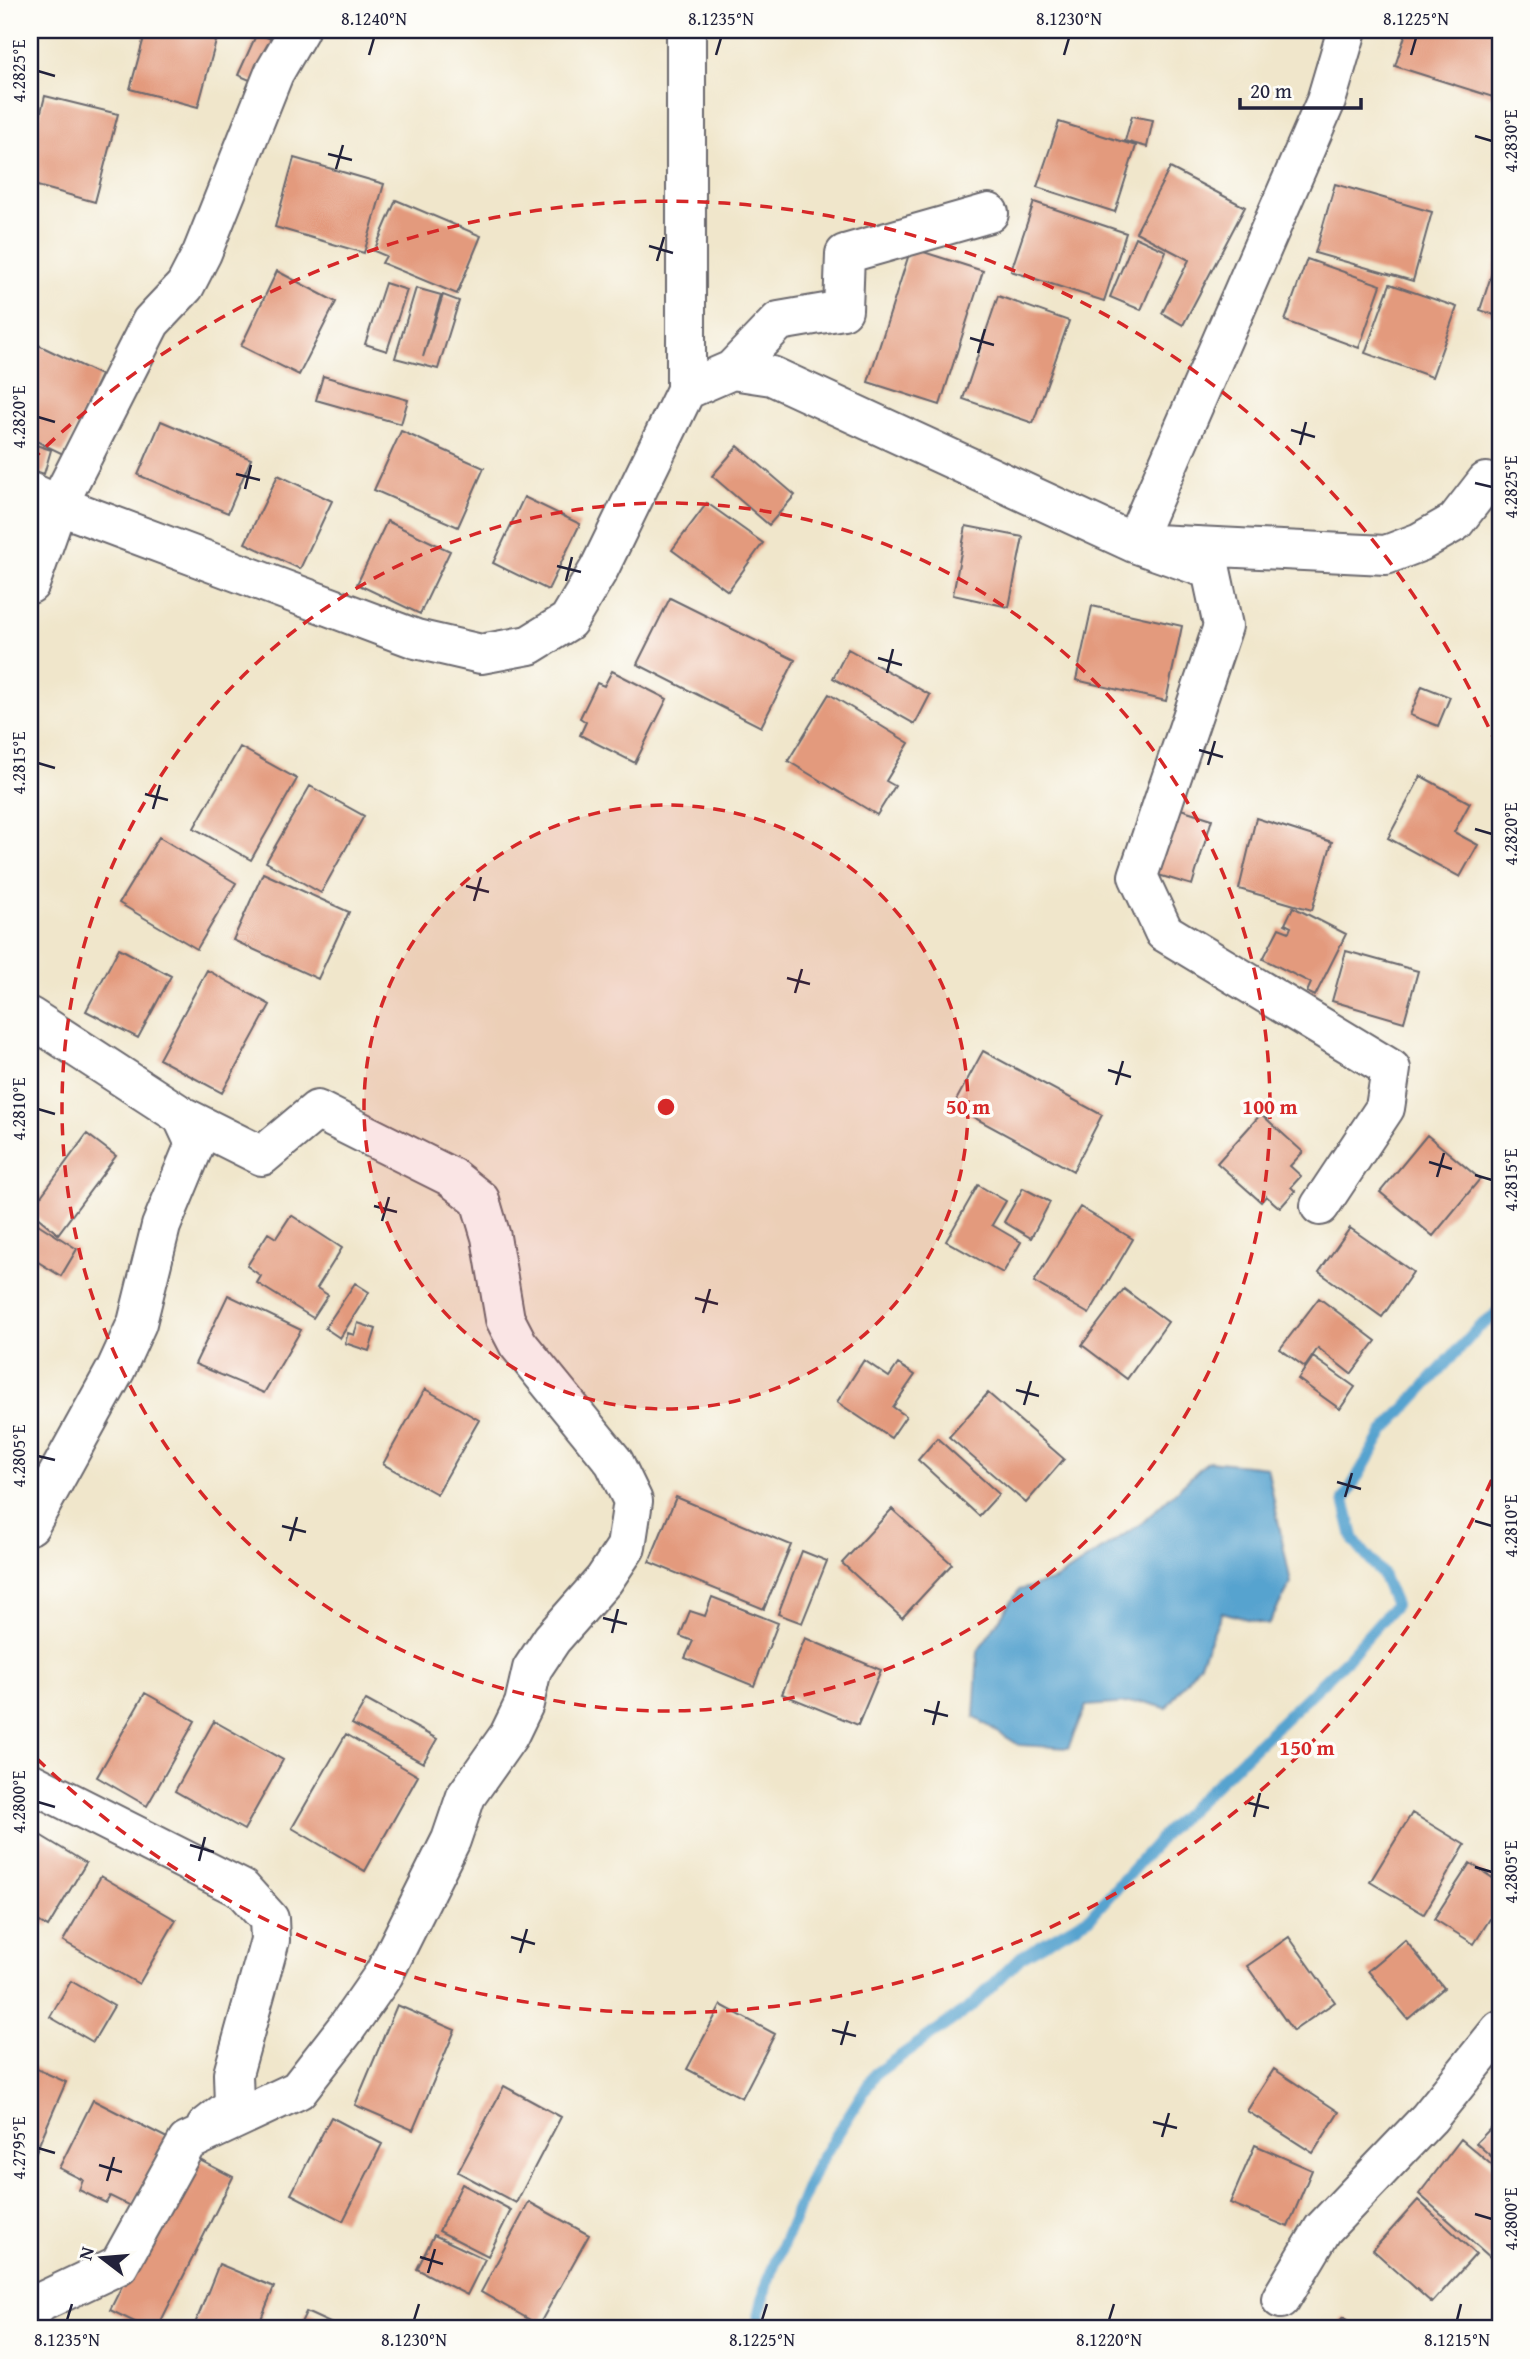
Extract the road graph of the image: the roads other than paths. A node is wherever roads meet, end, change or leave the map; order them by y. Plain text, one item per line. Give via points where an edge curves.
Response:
1 (299, 30) edge
2 (686, 30) edge
3 (1347, 30) edge
4 (989, 213) dead end
5 (732, 370) junction
6 (686, 390) junction
7 (1500, 487) edge
8 (44, 498) edge
9 (1134, 543) junction
10 (30, 584) edge
11 (30, 1017) edge
12 (182, 1116) junction
13 (1320, 1206) dead end
14 (30, 1525) edge
15 (30, 1782) edge
16 (1500, 2030) edge
17 (187, 2142) junction
18 (1281, 2299) dead end
19 (30, 2313) edge
20 (30, 2322) edge
21 (40, 2329) edge

1 - 8 street via 274,73 185,286 151,322
2 - 6 street
3 - 9 street via 1326,102
4 - 5 street via 845,254 843,310 779,321
5 - 6 street
5 - 9 street via 772,376
6 - 8 street via 599,569 568,621 529,645 481,654 416,639
7 - 9 street via 1486,482 1455,522 1386,555
8 - 10 street
9 - 13 street via 1211,570 1223,626 1138,876 1164,932 1391,1069 1385,1108
11 - 12 street
12 - 14 street via 195,1144 161,1226 137,1323
12 - 17 street via 262,1156 317,1110 451,1177 480,1200 505,1319 518,1345 614,1462 633,1501 626,1547 532,1669 524,1703 509,1735 466,1796 451,1840 384,1974 298,2090
15 - 17 street via 242,1889 269,1919 270,1940 233,2074 234,2105
16 - 18 street via 1429,2118 1323,2229
17 - 19 street via 119,2265 41,2302
20 - 21 street

